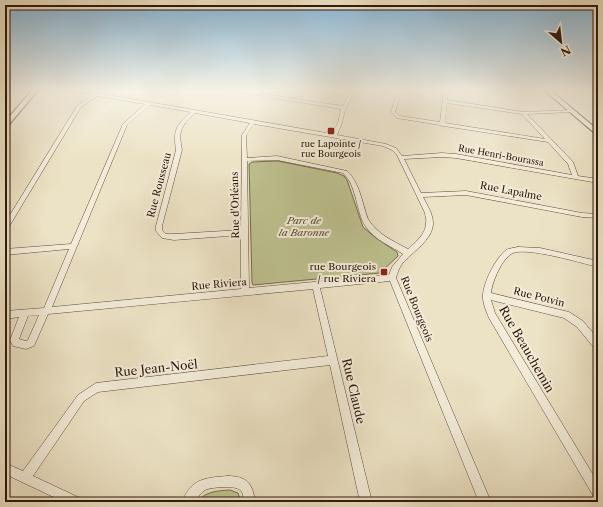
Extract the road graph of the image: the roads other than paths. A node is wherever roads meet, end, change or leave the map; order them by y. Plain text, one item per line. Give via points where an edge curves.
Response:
1 (523, 113) edge
2 (15, 114) edge
3 (74, 114) edge
4 (137, 114) edge
5 (192, 114) edge
6 (209, 114) edge
7 (342, 114) edge
8 (394, 114) edge
9 (443, 114) edge
10 (574, 114) edge
11 (252, 122) junction
12 (5, 125) edge
13 (442, 125) junction
14 (598, 134) edge
15 (334, 136) junction
16 (549, 141) junction
17 (401, 158) junction
18 (244, 160) junction
19 (576, 177) junction
20 (598, 181) edge
21 (420, 195) junction
22 (598, 216) edge
23 (5, 228) edge
24 (245, 232) junction
25 (74, 246) junction
26 (5, 252) edge
27 (408, 253) junction
28 (598, 264) edge
29 (392, 278) junction
30 (316, 285) junction
31 (245, 292) junction
32 (486, 295) junction
33 (46, 310) junction
34 (25, 312) junction
35 (5, 314) edge
36 (598, 346) edge
37 (333, 360) junction
38 (5, 468) edge
39 (25, 478) junction
40 (598, 493) edge
41 (76, 502) edge
42 (188, 502) edge
43 (249, 502) edge
44 (366, 502) edge
45 (485, 502) edge

1 - 16 street
2 - 12 street
3 - 23 street
4 - 25 street via 125,124
5 - 24 street, Rue Rousseau via 180,126 177,138 179,150 159,231 170,237
6 - 11 street, Rue Bourgeois
7 - 15 street
8 - 13 street via 401,118
9 - 13 street
10 - 14 street
11 - 15 street, Rue Bourgeois
11 - 18 street, Rue d'Orléans via 244,135
13 - 16 street
15 - 17 street, Rue Bourgeois via 389,146
16 - 19 street via 571,162
17 - 19 street, Rue Henri-Bourassa via 452,156
17 - 21 street, Rue Bourgeois
18 - 24 street, Rue d'Orléans
18 - 27 street via 277,158 345,172 351,177 369,226
19 - 20 street, Rue Henri-Bourassa
21 - 22 street, Rue Lapalme via 466,193 578,215
21 - 27 street, Rue Bourgeois via 429,215 430,226 427,233
24 - 31 street, Rue d'Orléans
25 - 26 street
25 - 33 street
27 - 29 street, Rue Bourgeois via 394,270
28 - 32 street via 528,249 513,250 506,255 490,278
29 - 30 street, Rue Riviera
29 - 45 street, Rue Bourgeois
30 - 31 street, Rue Riviera
30 - 37 street, Rue Claude
31 - 33 street, Rue Riviera
32 - 36 street, Rue Potvin via 566,315 583,326
32 - 40 street, Rue Beauchemin via 492,315
33 - 34 street, Rue Riviera
33 - 34 street via 31,343 26,345 14,340
34 - 35 street, Rue Riviera
37 - 39 street, Rue Jean-Noël via 96,388 81,398
37 - 44 street, Rue Claude
38 - 39 street
39 - 41 street
42 - 43 street via 204,485 234,480 245,487

